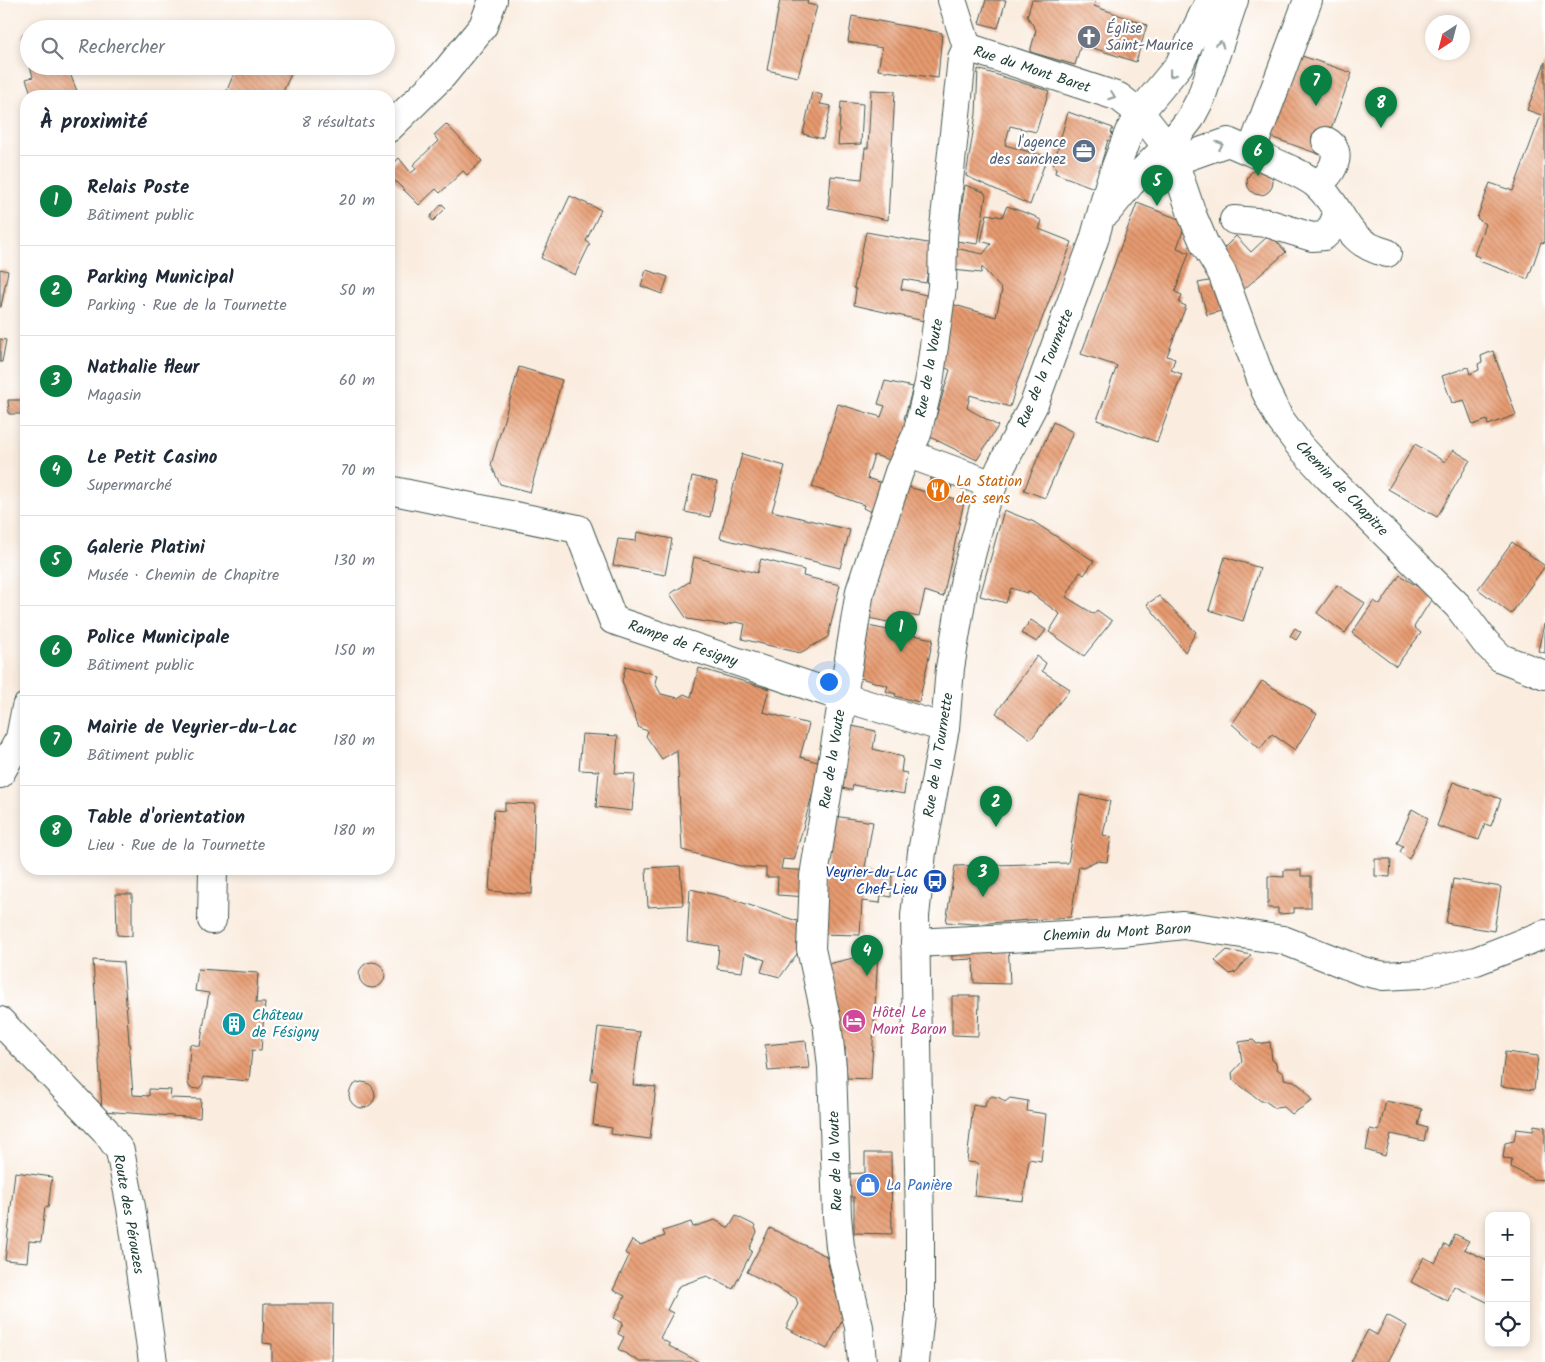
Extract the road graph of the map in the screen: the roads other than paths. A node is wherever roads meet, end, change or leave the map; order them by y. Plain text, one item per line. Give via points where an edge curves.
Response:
1 (493, 0) edge
2 (509, 0) edge
3 (952, 0) edge
4 (1210, 0) edge
5 (1234, 0) edge
6 (1308, 0) edge
7 (483, 26) junction
8 (967, 47) junction
9 (1141, 114) junction
10 (395, 122) edge
11 (1326, 141) dead end
12 (1251, 152) junction
13 (1171, 154) junction
14 (1316, 184) junction
15 (1338, 213) junction
16 (1234, 220) dead end
17 (1100, 221) junction
18 (1387, 253) dead end
19 (909, 454) junction
20 (993, 485) junction
21 (395, 491) edge
22 (1545, 675) edge
23 (842, 697) junction
24 (945, 728) junction
25 (20, 738) edge
26 (0, 774) edge
27 (213, 875) edge
28 (212, 920) dead end
29 (1545, 934) edge
30 (915, 943) junction
31 (0, 1021) edge
32 (920, 1314) junction
33 (153, 1362) edge
34 (862, 1362) edge
35 (915, 1362) edge
36 (931, 1362) edge

1 - 7 street
2 - 7 street
3 - 8 street, Rue du Mont Baret
4 -> 9 street, Rue de la Tournette via 1179,66
13 -> 5 street, Rue de la Tournette via 1201,98
6 - 12 street
7 - 10 street via 443,75
8 -> 9 street, Rue du Mont Baret via 1119,98
8 - 19 street, Rue de la Voute via 961,68 942,237 942,287 930,373 917,434
9 - 13 street, Chemin de Chapitre
9 - 17 street, Rue de la Tournette via 1129,132 1110,182
11 - 14 street via 1333,148 1335,164 1328,177
13 -> 12 street via 1228,142
12 - 14 street
13 - 17 street, Rue de la Tournette via 1141,172
13 - 22 street, Chemin de Chapitre via 1205,245 1222,273 1265,390 1300,446 1458,606 1495,653 1522,668
14 - 15 street
15 - 16 street via 1324,236 1312,237 1267,224
15 - 18 street via 1359,241
17 - 20 street, Rue de la Tournette via 1034,404
19 - 20 street
19 - 23 street, Rue de la Voute via 899,472 860,591
20 - 24 street, Rue de la Tournette via 980,519 965,578 950,668
21 - 23 street, Rampe de Fesigny via 578,529 613,620
23 - 24 street, Rampe de Fesigny
23 - 34 street, Rue de la Voute via 814,876 811,949 827,1022 832,1067 836,1216 859,1327
24 - 30 street, Rue de la Tournette via 922,852
25 - 26 street
27 - 28 street
29 - 30 street, Chemin du Mont Baron via 1476,961 1420,974 1384,976 1362,971 1282,940 1183,925 1122,932
30 - 32 street, Rue de la Tournette
31 - 33 street, Route des Pérouzes via 105,1130 120,1151
32 - 35 street, Rue de la Tournette
32 - 36 street, Rue de la Tournette

